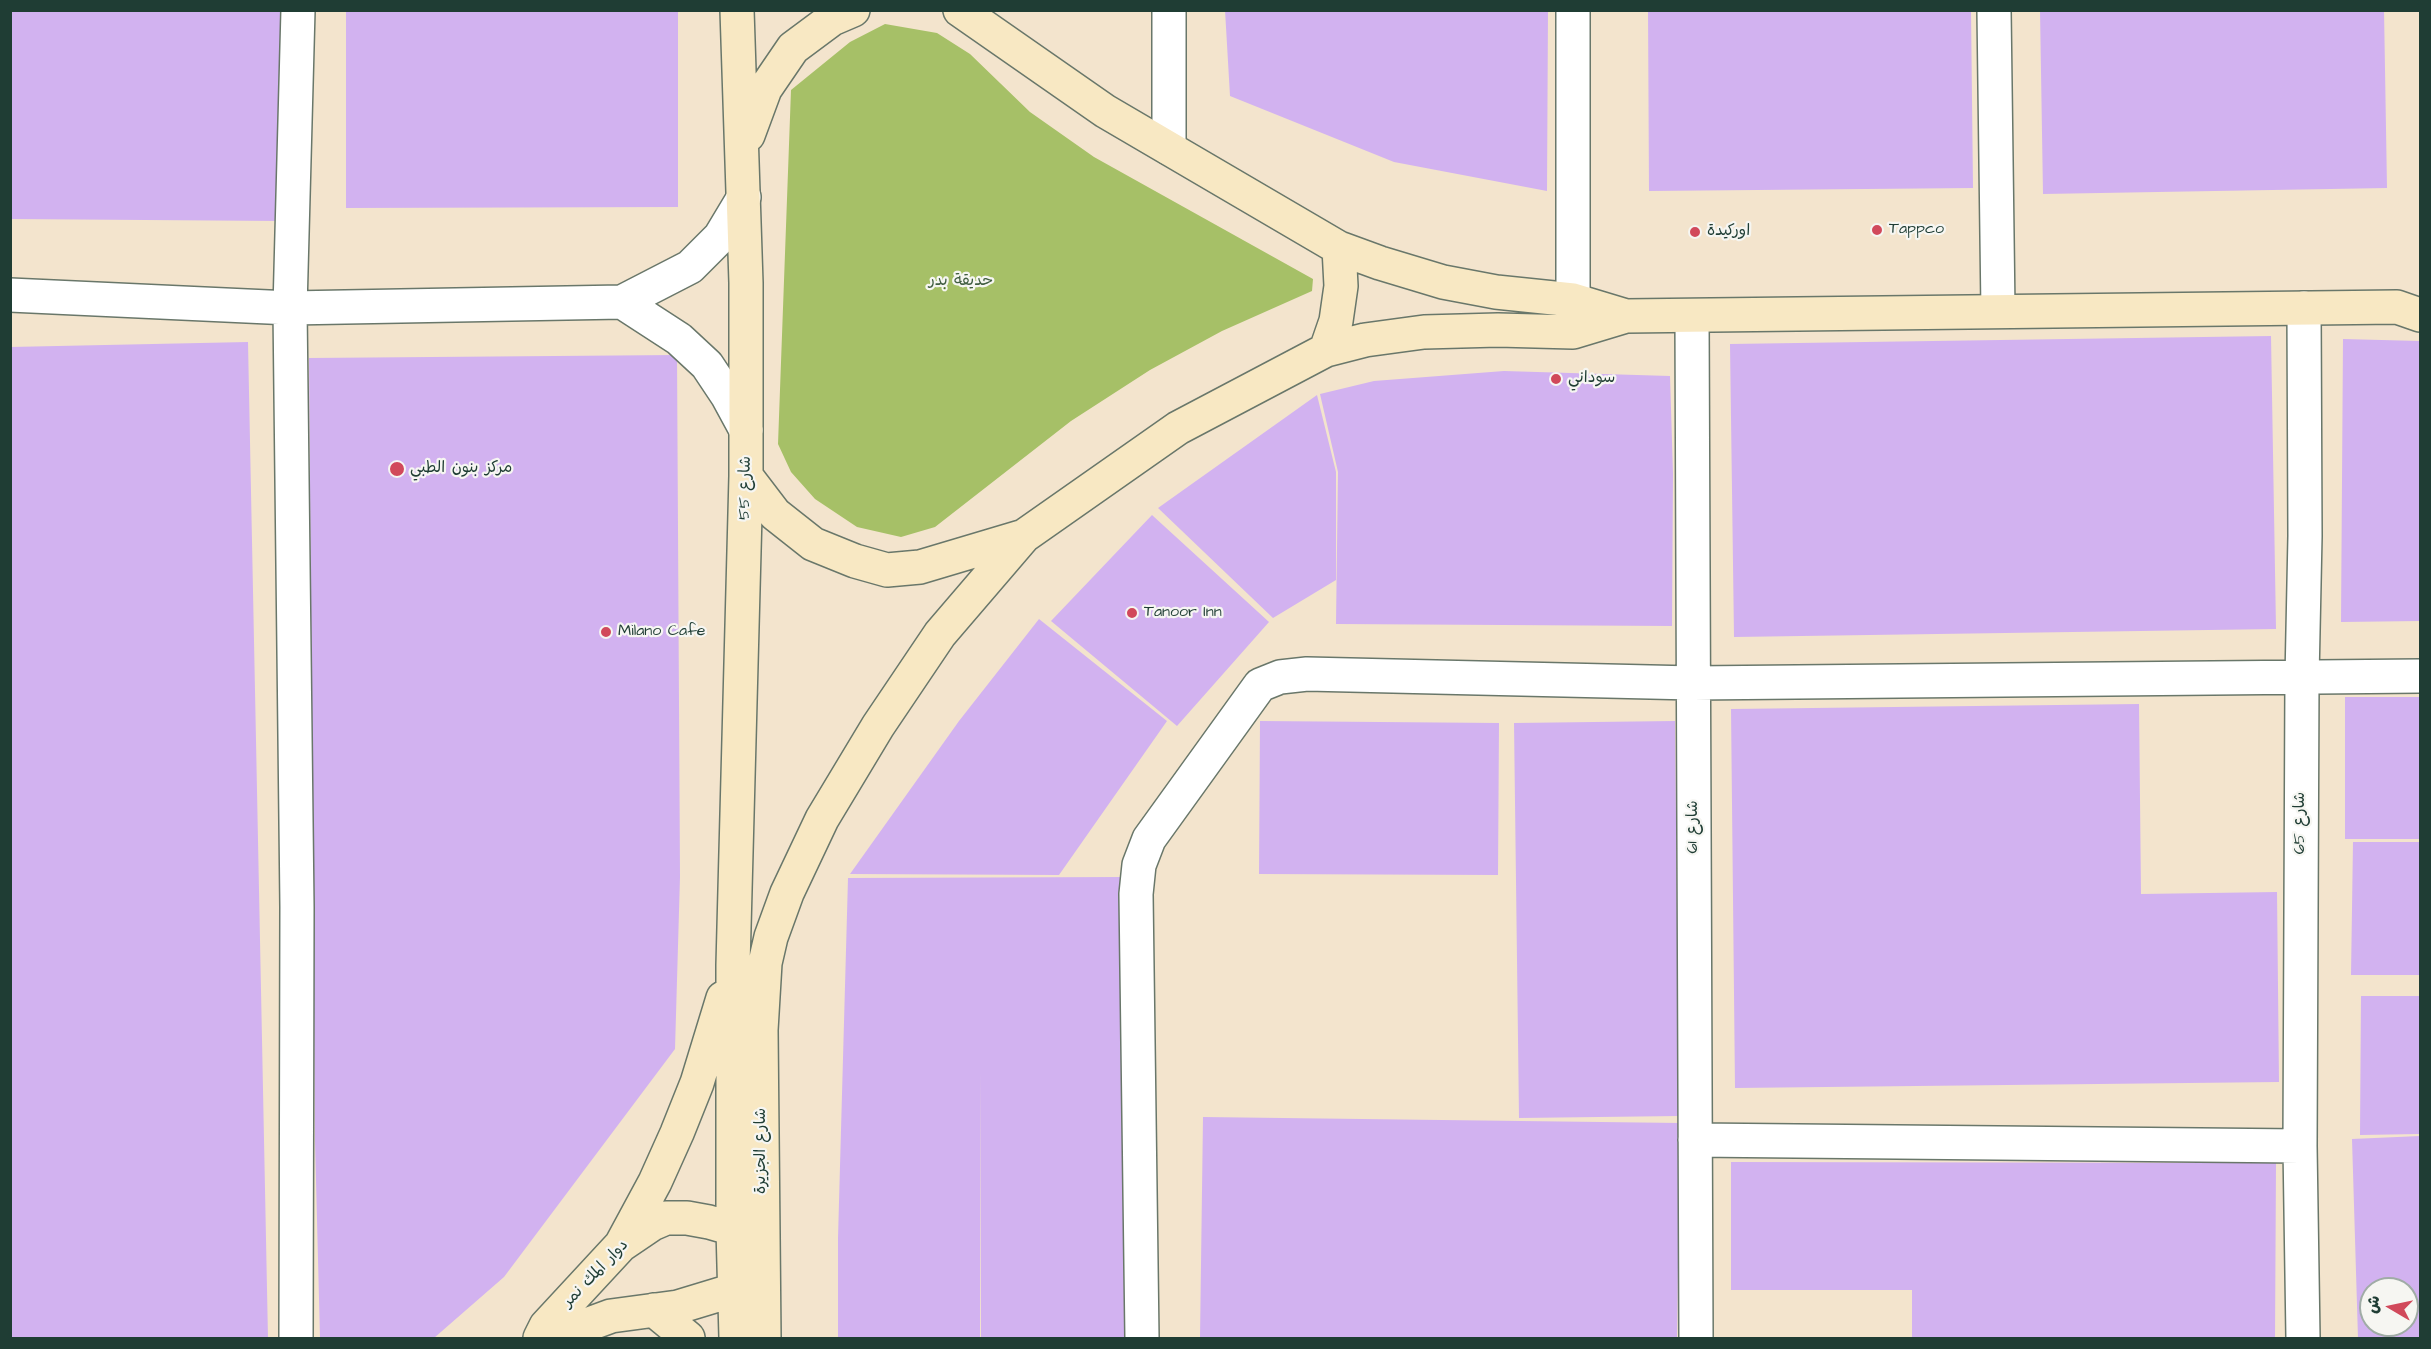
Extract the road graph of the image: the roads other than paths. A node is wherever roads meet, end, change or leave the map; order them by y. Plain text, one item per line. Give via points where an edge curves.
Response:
1 (298, 10) edge
2 (737, 10) edge
3 (853, 10) edge
4 (960, 10) edge
5 (1169, 10) edge
6 (1573, 10) edge
7 (1994, 10) edge
8 (1169, 148) junction
9 (742, 152) junction
10 (744, 197) junction
11 (1339, 248) junction
12 (10, 295) edge
13 (1573, 300) junction
14 (622, 302) junction
15 (2413, 306) edge
16 (290, 308) junction
17 (2304, 308) junction
18 (1998, 311) junction
19 (1626, 316) junction
20 (1692, 316) junction
21 (1573, 333) junction
22 (1326, 350) junction
23 (746, 430) junction
24 (746, 476) junction
25 (1024, 536) junction
26 (2421, 676) edge
27 (2302, 678) junction
28 (1693, 683) junction
29 (733, 965) junction
30 (1695, 1140) junction
31 (2300, 1146) junction
32 (733, 1229) junction
33 (621, 1245) junction
34 (762, 1260) junction
35 (734, 1290) junction
36 (654, 1310) junction
37 (296, 1338) edge
38 (540, 1338) edge
39 (569, 1338) edge
40 (688, 1338) edge
41 (736, 1338) edge
42 (764, 1338) edge
43 (1142, 1338) edge
44 (1696, 1338) edge
45 (2303, 1338) edge

1 - 16 street
2 - 9 street, شارع 55
3 - 9 street via 832,19 793,48 765,89
4 - 8 street via 1105,111
5 - 8 street
6 - 13 street
7 - 18 street
8 - 11 street
9 - 10 street, شارع 55
10 - 14 street via 720,237 690,267
10 - 23 street, شارع 55
11 - 13 street via 1443,282
11 - 22 street via 1341,286
12 - 16 street
13 - 19 street
13 - 21 street
14 - 16 street
14 - 23 street via 679,339 707,365
15 - 17 street
16 - 37 street via 297,907
17 - 18 street
17 - 27 street, شارع 65
18 - 20 street
19 - 20 street
19 - 21 street
20 - 28 street, شارع 61
21 - 22 street via 1424,332
22 - 25 street via 1178,428
23 - 24 street, شارع 55
24 - 25 street via 775,514 813,544 887,570 920,567
24 - 29 street, شارع 55
25 - 34 street, شارع الجزيرة via 940,634 867,744 822,819 771,937 765,963 761,1030
26 - 27 street
27 - 28 street
27 - 31 street, شارع 65
28 - 30 street, شارع 61
28 - 43 street via 1307,674 1280,677 1260,685 1149,839 1139,865 1136,894
29 - 32 street, شارع الجزيرة
29 - 33 street via 697,1083 655,1182
30 - 31 street
30 - 44 street, شارع 61
31 - 45 street, شارع 65
32 - 33 street, دوار المك نمر via 687,1218 666,1218
32 - 34 street, دوار المك نمر
32 - 35 street, شارع الجزيرة
33 - 38 street, دوار المك نمر via 546,1326
34 - 35 street via 749,1282
34 - 42 street, شارع الجزيرة
35 - 36 street
35 - 41 street, شارع الجزيرة
36 - 39 street via 611,1316
36 - 40 street

